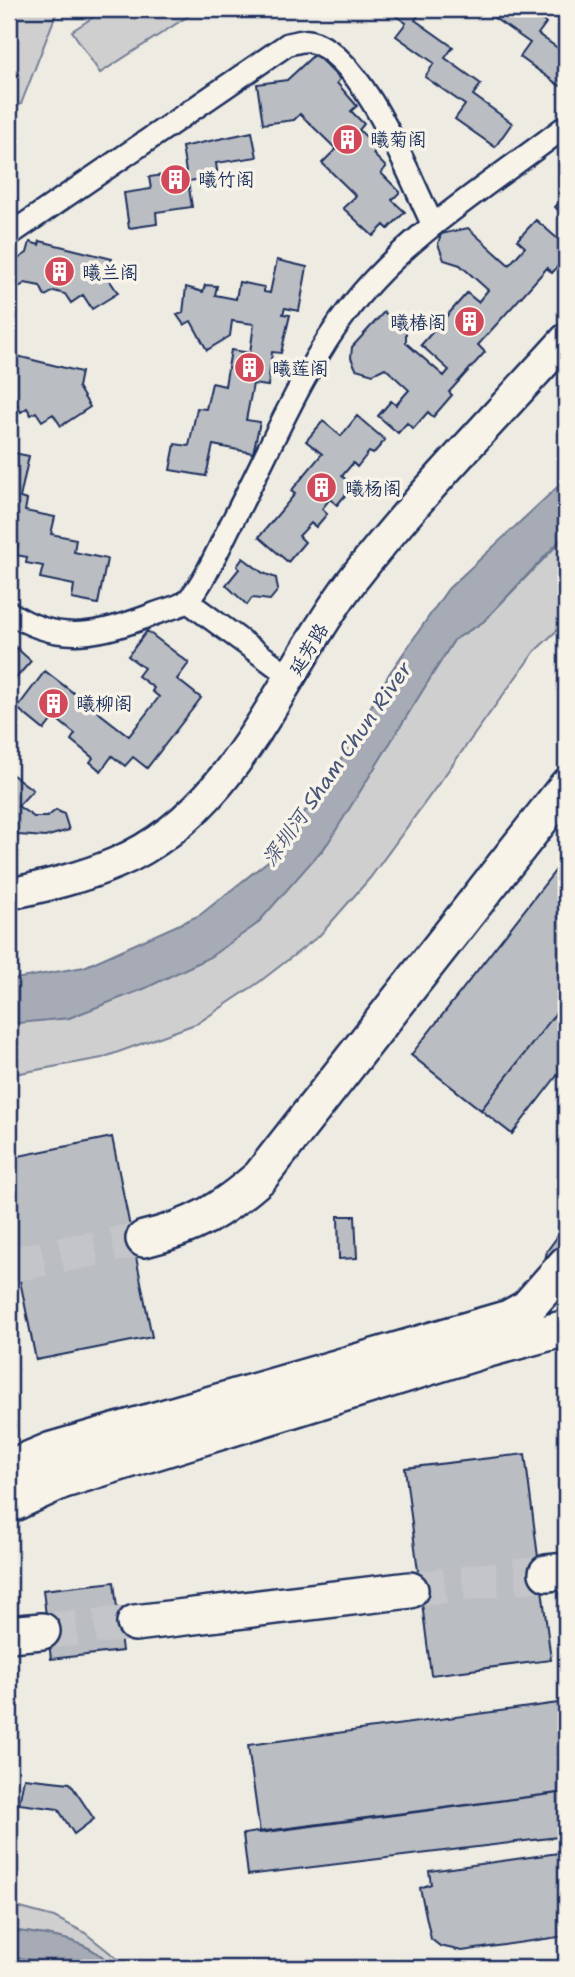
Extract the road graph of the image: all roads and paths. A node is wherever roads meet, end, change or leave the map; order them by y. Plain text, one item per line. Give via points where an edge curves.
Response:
1 (566, 126) edge
2 (432, 223) junction
3 (9, 235) edge
4 (566, 340) edge
5 (187, 601) junction
6 (9, 612) edge
7 (291, 677) junction
8 (566, 787) edge
9 (9, 894) edge
10 (144, 1239) tunnel mouth
11 (566, 1264) edge
12 (566, 1328) edge
13 (9, 1468) edge
14 (9, 1505) edge
15 (410, 1590) tunnel mouth
16 (135, 1623) tunnel mouth

1 - 2 street
2 - 3 street via 348,64 307,40 288,44
2 - 5 street via 354,302 326,341
4 - 7 main road, 延芳路 via 372,557 332,610
5 - 6 street via 109,631 79,634 26,623
5 - 7 street
7 - 9 main road, 延芳路 via 236,763 204,800 166,833 118,862 73,880
8 - 10 highway via 260,1177 210,1217
11 - 13 highway via 527,1308 509,1318 52,1450
12 - 14 highway via 61,1481
15 - 16 highway

